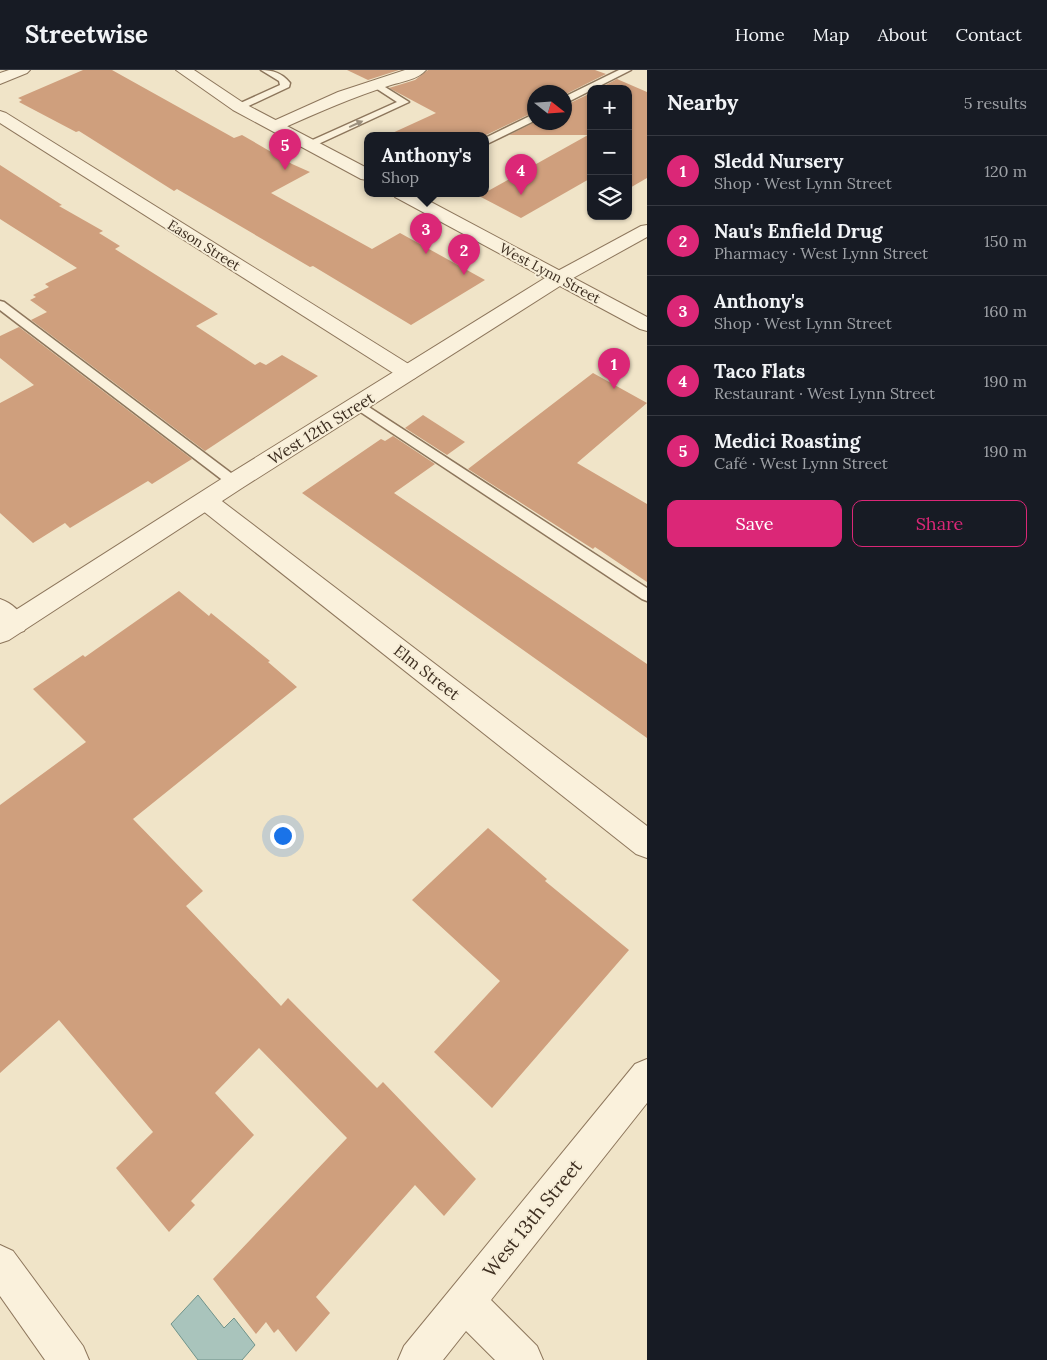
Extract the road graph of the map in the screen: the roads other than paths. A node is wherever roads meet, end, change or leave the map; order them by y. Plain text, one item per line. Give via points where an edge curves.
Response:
1 (22, 70) edge
2 (184, 70) edge
3 (266, 70) edge
4 (418, 70) edge
5 (626, 70) edge
6 (0, 79) edge
7 (377, 85) junction
8 (572, 97) edge
9 (240, 107) junction
10 (0, 116) edge
11 (527, 121) edge
12 (274, 126) junction
13 (489, 140) edge
14 (311, 144) junction
15 (364, 173) edge
16 (408, 197) edge
17 (647, 230) edge
18 (559, 278) junction
19 (0, 304) edge
20 (647, 325) edge
21 (408, 372) junction
22 (358, 404) junction
23 (234, 482) junction
24 (206, 500) junction
25 (647, 595) edge
26 (5, 622) edge
27 (647, 844) edge
28 (647, 1076) edge
29 (0, 1264) edge
30 (464, 1302) junction
31 (69, 1360) edge
32 (418, 1360) edge
33 (522, 1360) edge

1 - 6 street
2 - 9 street
3 - 9 lane via 282,79 284,87
4 - 7 street
5 - 8 lane
7 - 12 street via 344,95
14 -> 7 lane via 404,102
9 - 12 street
10 - 21 street, Eason Street
11 - 13 lane
12 - 14 street
14 - 15 street
16 - 18 street, West Lynn Street
17 - 18 street, West 12th Street
18 - 20 street, West Lynn Street
18 - 21 street, West 12th Street
19 - 23 lane
21 - 22 street, West 12th Street
22 - 23 street, West 12th Street
22 - 25 lane
23 - 24 street, West 12th Street
24 - 26 street, West 12th Street
24 - 27 street, Elm Street
28 - 30 street, West 13th Street
29 - 31 street
30 - 32 street, West 13th Street
30 - 33 street

